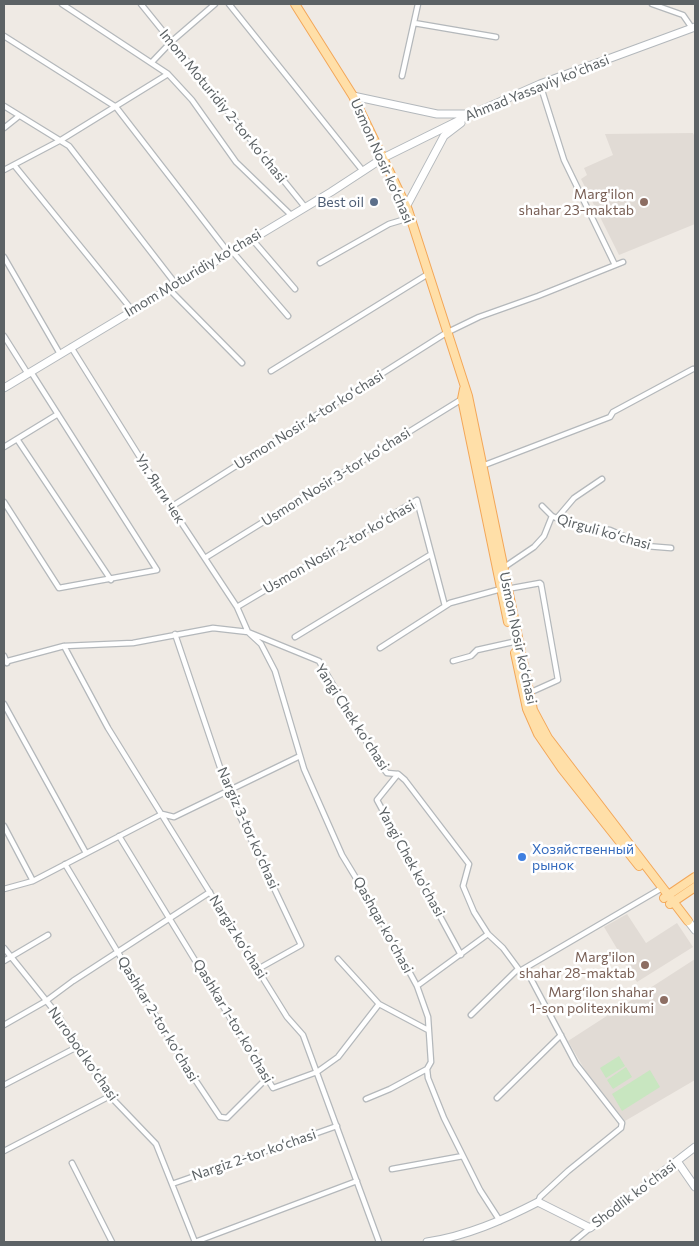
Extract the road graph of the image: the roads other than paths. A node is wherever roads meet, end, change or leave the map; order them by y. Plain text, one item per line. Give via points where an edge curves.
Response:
1 (62, 4) edge
2 (141, 4) edge
3 (215, 4) edge
4 (229, 4) edge
5 (295, 4) edge
6 (418, 4) edge
7 (652, 4) edge
8 (414, 23) junction
9 (693, 27) edge
10 (4, 36) edge
11 (496, 37) dead end
12 (171, 42) junction
13 (152, 62) junction
14 (168, 74) junction
15 (402, 76) dead end
16 (540, 84) junction
17 (353, 96) junction
18 (4, 106) edge
19 (116, 107) junction
20 (472, 114) junction
21 (19, 116) junction
22 (4, 128) edge
23 (60, 140) junction
24 (383, 158) junction
25 (14, 164) junction
26 (4, 170) edge
27 (363, 171) junction
28 (305, 207) junction
29 (406, 207) junction
30 (291, 215) junction
31 (409, 218) junction
32 (251, 238) junction
33 (229, 251) junction
34 (4, 257) edge
35 (622, 262) dead end
36 (320, 263) dead end
37 (615, 265) junction
38 (428, 274) junction
39 (175, 283) junction
40 (168, 288) junction
41 (295, 289) dead end
42 (132, 310) junction
43 (288, 316) dead end
44 (446, 334) junction
45 (4, 336) edge
46 (71, 347) junction
47 (60, 354) junction
48 (242, 363) dead end
49 (693, 369) dead end
50 (271, 371) dead end
51 (30, 373) junction
52 (4, 388) edge
53 (465, 397) junction
54 (58, 414) junction
55 (17, 439) junction
56 (4, 448) edge
57 (482, 466) junction
58 (602, 479) dead end
59 (4, 502) edge
60 (542, 506) dead end
61 (171, 507) junction
62 (552, 516) junction
63 (557, 518) junction
64 (671, 548) dead end
65 (430, 556) junction
66 (205, 558) junction
67 (503, 568) junction
68 (111, 580) junction
69 (504, 589) junction
70 (445, 606) junction
71 (237, 607) junction
72 (509, 614) junction
73 (248, 632) junction
74 (175, 634) junction
75 (295, 637) dead end
76 (513, 642) junction
77 (64, 646) junction
78 (380, 648) dead end
79 (4, 656) edge
80 (453, 661) dead end
81 (6, 663) edge
82 (529, 693) junction
83 (4, 704) edge
84 (300, 756) junction
85 (398, 774) junction
86 (228, 791) junction
87 (162, 814) junction
88 (4, 826) edge
89 (119, 836) junction
90 (86, 853) junction
91 (65, 864) junction
92 (695, 877) edge
93 (33, 881) junction
94 (695, 887) edge
95 (4, 889) edge
96 (660, 890) junction
97 (210, 892) junction
98 (668, 901) junction
99 (170, 918) junction
100 (688, 921) joint
101 (695, 930) edge
102 (488, 934) junction
103 (48, 935) dead end
104 (4, 948) edge
105 (118, 952) junction
106 (461, 954) junction
107 (11, 957) junction
108 (338, 959) dead end
109 (4, 961) edge
110 (258, 969) junction
111 (519, 970) junction
112 (417, 986) junction
113 (46, 1001) junction
114 (379, 1004) junction
115 (470, 1014) dead end
116 (4, 1025) edge
117 (428, 1030) junction
118 (561, 1035) junction
119 (79, 1046) junction
120 (427, 1069) junction
121 (317, 1072) junction
122 (268, 1078) junction
123 (4, 1085) edge
124 (110, 1096) junction
125 (498, 1098) dead end
126 (366, 1099) dead end
127 (337, 1126) junction
128 (695, 1147) edge
129 (4, 1151) edge
130 (463, 1156) junction
131 (677, 1161) junction
132 (72, 1163) dead end
133 (392, 1168) dead end
134 (357, 1182) junction
135 (172, 1184) junction
136 (695, 1187) edge
137 (538, 1202) junction
138 (500, 1222) junction
139 (590, 1228) junction
140 (112, 1242) edge
141 (195, 1242) edge
142 (379, 1242) edge
143 (427, 1242) edge
144 (573, 1242) edge

1 - 13 street
2 - 12 street, Imom Moturidiy 2-tor koʻchasi
3 - 12 street
4 - 27 street
5 - 17 main road, Usmon Nosir ko‘chasi
6 - 8 street
7 - 9 street via 682,15
8 - 11 street
8 - 15 street
9 - 16 street, Ahmad Yassaviy ko'chasi
10 - 19 street
12 - 13 street
12 - 28 street, Imom Moturidiy 2-tor koʻchasi
13 - 14 street
14 - 19 street
14 - 30 street via 192,100 236,162
16 - 20 street, Ahmad Yassaviy ko'chasi
16 - 37 street via 564,160
17 - 20 street via 437,114
17 - 24 main road, Usmon Nosir ko‘chasi
18 - 21 street
19 - 23 street
19 - 33 street
20 - 24 street, Ahmad Yassaviy ko'chasi
20 - 29 street via 444,136
21 - 22 street
21 - 23 street
23 - 25 street
23 - 39 street via 69,146
24 - 27 street, Imom Moturidiy koʻchasi
24 - 29 main road, Usmon Nosir ko‘chasi
25 - 26 street
25 - 42 street
27 - 28 street, Imom Moturidiy koʻchasi
28 - 30 street, Imom Moturidiy koʻchasi
29 - 31 main road, Usmon Nosir ko‘chasi
30 - 32 street, Imom Moturidiy koʻchasi
31 - 36 street via 389,224
31 - 38 main road, Usmon Nosir ko‘chasi
32 - 33 street, Imom Moturidiy koʻchasi
32 - 41 street
33 - 39 street, Imom Moturidiy koʻchasi
33 - 43 street
34 - 47 street
35 - 37 street, Usmon Nosir 4-tor koʻchasi
37 - 44 street, Usmon Nosir 4-tor koʻchasi via 479,317
38 - 44 main road, Usmon Nosir ko‘chasi
38 - 50 street
39 - 40 street, Imom Moturidiy koʻchasi
40 - 42 street, Imom Moturidiy koʻchasi
40 - 48 street
42 - 46 street, Imom Moturidiy koʻchasi
44 - 53 main road, Usmon Nosir ko‘chasi
44 - 61 street, Usmon Nosir 4-tor koʻchasi
45 - 51 street
46 - 47 street, Imom Moturidiy koʻchasi
46 - 61 street, Ул. Янги чек
47 - 51 street, Imom Moturidiy koʻchasi
49 - 57 street via 613,412 610,417
51 - 52 street, Imom Moturidiy koʻchasi
51 - 54 street
53 - 57 main road, Usmon Nosir ko‘chasi
53 - 66 street, Usmon Nosir 3-tor koʻchasi
53 - 69 main road, Usmon Nosir ko‘chasi
54 - 55 street
54 - 68 street via 157,570
55 - 56 street
55 - 68 street
57 - 67 main road, Usmon Nosir ko‘chasi
58 - 63 street via 574,498
59 - 68 street via 59,588
60 - 62 street
61 - 66 street, Ул. Янги чек
62 - 63 street, Qirguli koʻchasi
62 - 67 street, Qirguli koʻchasi via 544,536 534,547
63 - 64 street, Qirguli koʻchasi via 571,525 610,530 646,546
65 - 70 street, Usmon Nosir 2-tor koʻchasi
65 - 71 street, Usmon Nosir 2-tor koʻchasi via 417,500
65 - 75 street
66 - 71 street, Ул. Янги чек
67 - 69 main road, Usmon Nosir ko‘chasi
69 - 70 street
69 - 72 main road, Usmon Nosir ko‘chasi
69 - 82 street via 542,584 558,680
70 - 78 street
71 - 73 street, Ул. Янги чек
72 - 76 main road, Usmon Nosir ko‘chasi
72 - 82 main road, Usmon Nosir ko‘chasi
73 - 74 street, Yangi Chek koʻchasi via 213,628
73 - 84 street, Qashqar koʻchasi via 261,644 275,671
73 - 85 street, Yangi Chek koʻchasi via 319,661 379,763 387,773
74 - 77 street, Yangi Chek koʻchasi via 133,643
74 - 86 street, Nargiz 3-tor koʻchasi
76 - 80 street via 477,650 472,656
76 - 96 main road, Usmon Nosir ko‘chasi via 527,709 540,739
77 - 81 street, Yangi Chek koʻchasi
77 - 87 street, Nargiz koʻchasi via 108,728
79 - 81 street
82 - 96 main road, Usmon Nosir ko‘chasi via 548,738
83 - 90 street
84 - 86 street
84 - 112 street, Qashqar koʻchasi via 342,855
85 - 102 street, Yangi Chek koʻchasi via 436,817 469,864 463,886
85 - 106 street, Yangi Chek ko'chasi via 377,800
86 - 87 street via 174,817
86 - 110 street, Nargiz 3-tor koʻchasi via 301,945
87 - 89 street
87 - 97 street, Nargiz koʻchasi
88 - 93 street
89 - 90 street
89 - 99 street, Qashkar 1-tor koʼchasi
90 - 91 street
91 - 93 street
91 - 105 street, Qashkar 2-tor koʼchasi
92 - 98 main road
93 - 95 street
94 - 98 main road
96 - 98 main road, Usmon Nosir ko‘chasi
96 - 111 street
97 - 99 street
97 - 110 street, Nargiz koʻchasi
98 - 100 main road, Usmon Nosir ko‘chasi
99 - 105 street
99 - 122 street, Qashkar 1-tor koʼchasi
100 - 101 street, Usmon Nosir ko‘chasi
102 - 106 street
102 - 111 street, Yangi Chek koʻchasi
103 - 107 street
104 - 107 street, Nurobod koʻchasi
105 - 113 street
105 - 122 street, Qashkar 2-tor koʼchasi via 220,1117 227,1118
106 - 112 street
107 - 109 street
107 - 113 street, Nurobod koʻchasi
108 - 114 street
110 - 121 street, Nargiz koʻchasi via 287,1017 303,1035
111 - 115 street
111 - 118 street, Yangi Chek koʻchasi via 530,977
112 - 117 street, Qashqar koʻchasi via 428,1017
113 - 116 street
113 - 119 street, Nurobod koʻchasi
114 - 117 street
114 - 121 street, Qashkar 1-tor koʼchasi via 338,1057
117 - 120 street, Qashqar koʻchasi via 431,1062
118 - 125 street
118 - 137 street, Yangi Chek koʻchasi via 576,1064 622,1126 568,1171
119 - 123 street
119 - 124 street, Nurobod koʻchasi
120 - 126 street
120 - 130 street, Qashqar koʻchasi via 444,1118
121 - 122 street, Qashkar 1-tor koʼchasi via 274,1088
121 - 127 street, Nargiz koʻchasi
124 - 129 street
124 - 135 street, Nurobod koʻchasi via 156,1144
127 - 134 street, Nargiz koʻchasi
127 - 135 street, Nargiz 2-tor ko‘chasi
128 - 131 street, Shodlik koʻchasi
130 - 133 street
130 - 138 street, Qashqar koʻchasi
131 - 136 street
131 - 139 street, Shodlik koʻchasi
132 - 140 street
134 - 141 street
134 - 142 street, Nargiz koʻchasi
135 - 141 street, Nurobod koʻchasi
137 - 138 street
137 - 139 street
138 - 143 street via 444,1240
139 - 144 street, Shodlik koʻchasi

